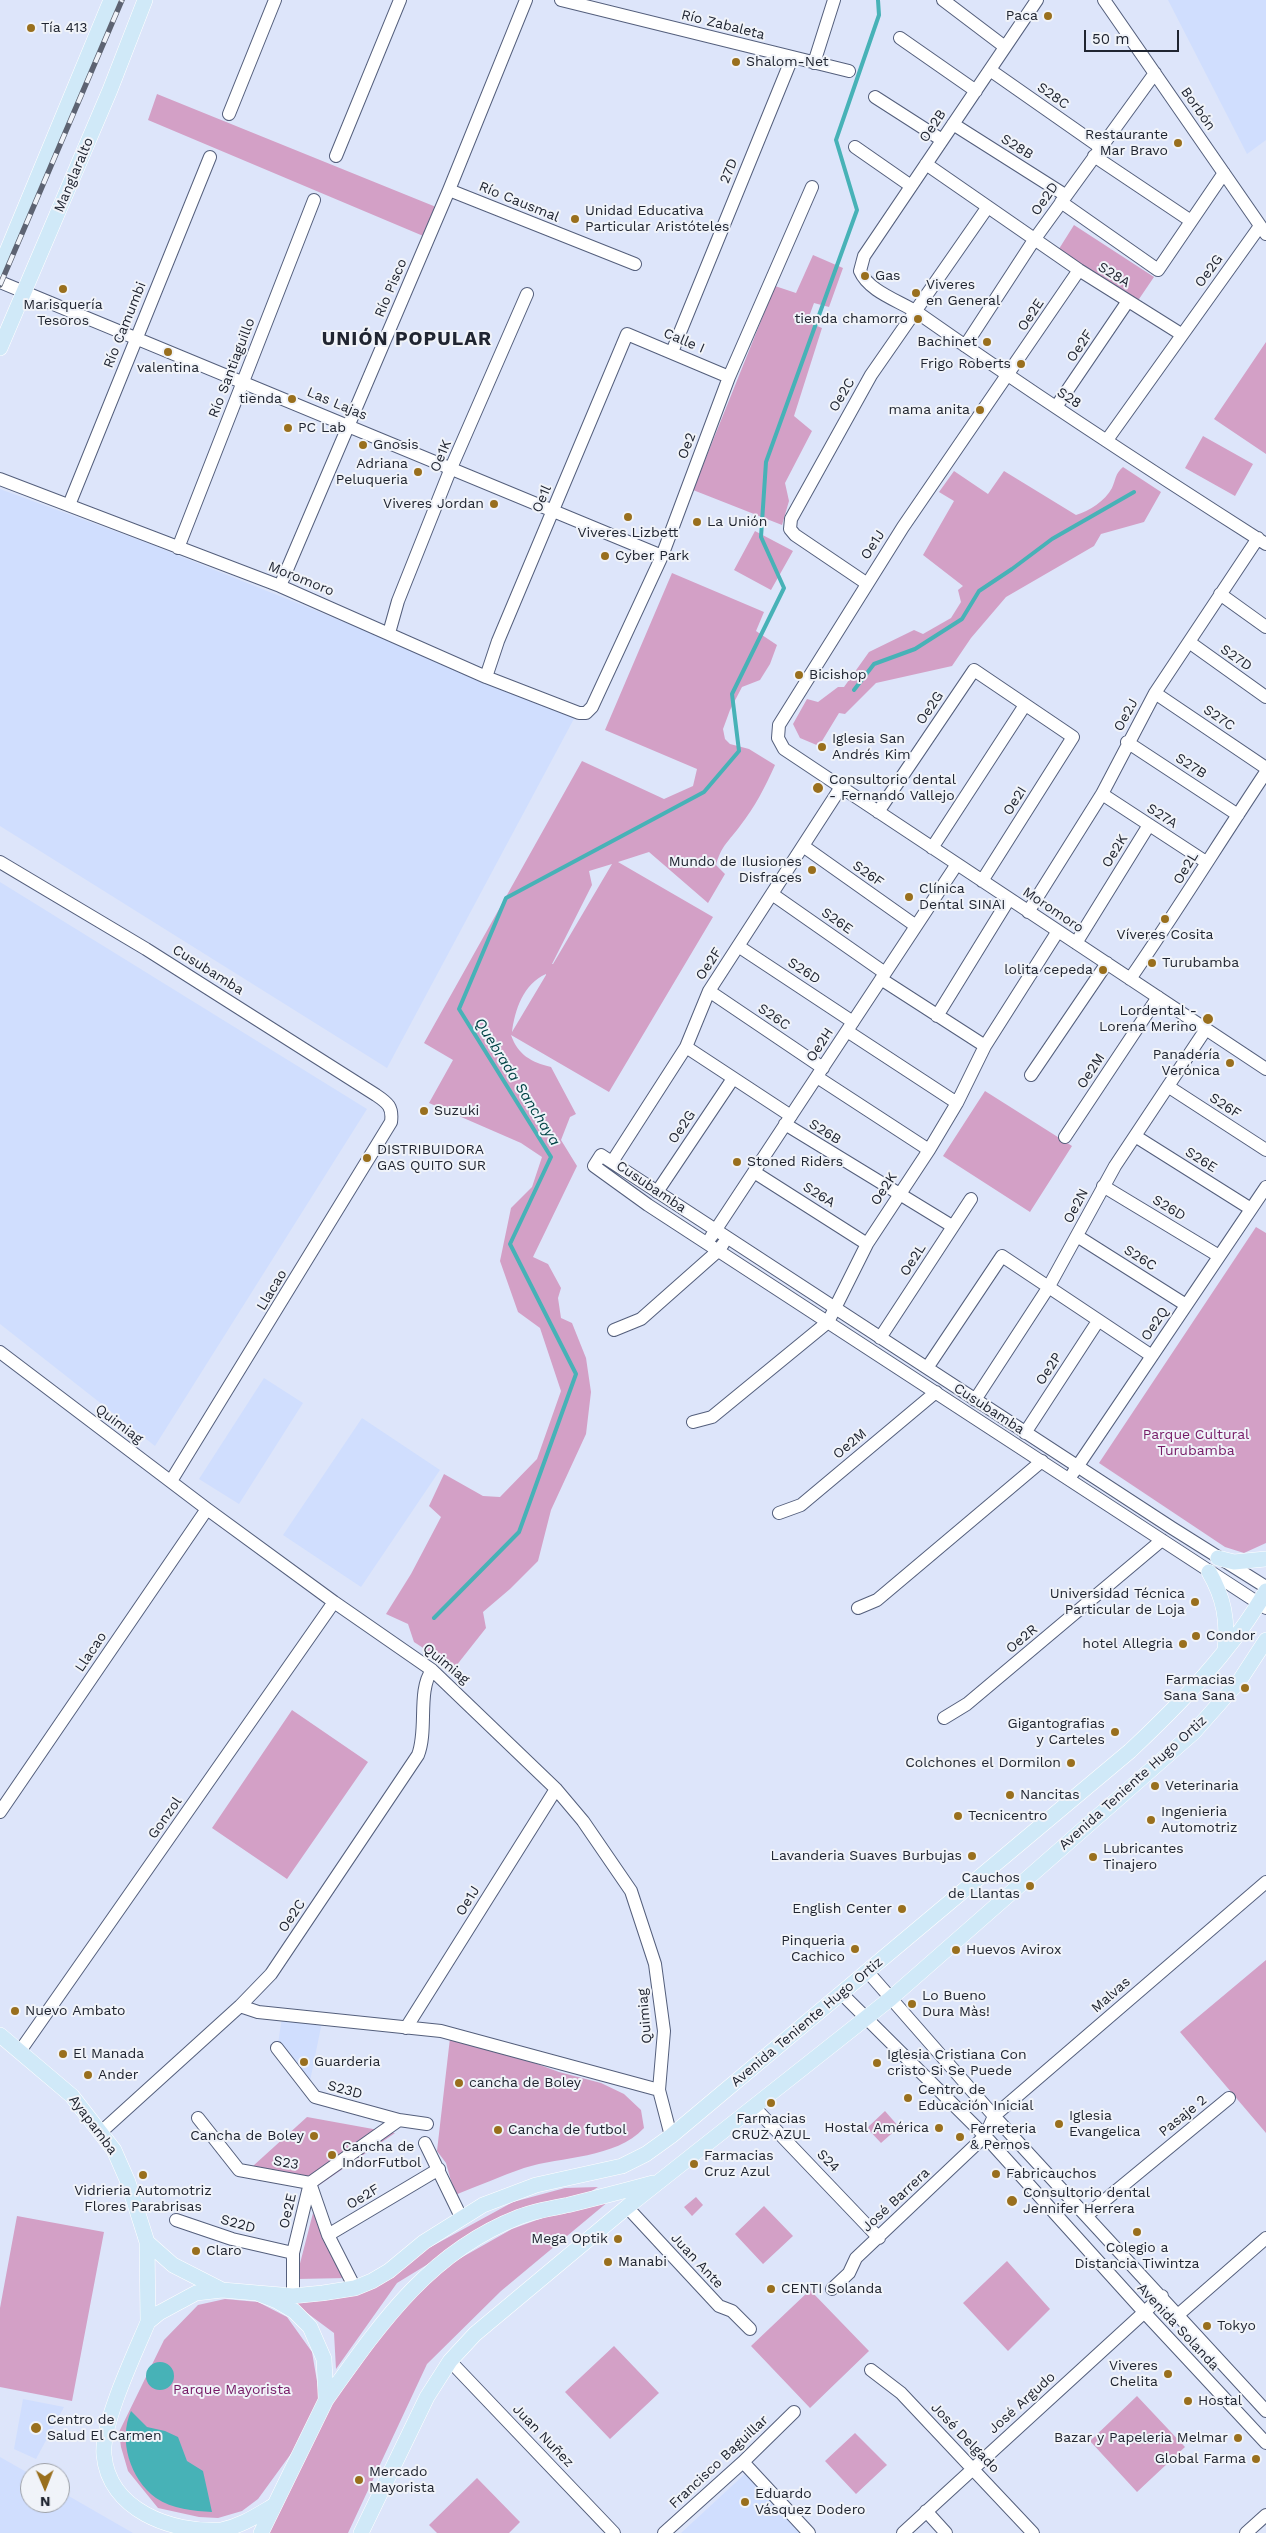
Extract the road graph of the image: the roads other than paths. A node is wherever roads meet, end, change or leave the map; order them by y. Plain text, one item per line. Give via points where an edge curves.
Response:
1 (111, 0) edge
2 (145, 0) edge
3 (275, 0) edge
4 (400, 0) edge
5 (526, 0) edge
6 (562, 0) edge
7 (834, 0) edge
8 (943, 0) edge
9 (1037, 0) edge
10 (1104, 0) edge
11 (900, 38) dead end
12 (1005, 46) junction
13 (792, 58) junction
14 (814, 63) junction
15 (990, 70) junction
16 (849, 71) dead end
17 (1155, 73) junction
18 (976, 91) junction
19 (876, 97) dead end
20 (229, 114) dead end
21 (953, 124) junction
22 (942, 140) junction
23 (855, 147) dead end
24 (1097, 152) junction
25 (336, 156) dead end
26 (210, 157) dead end
27 (926, 164) junction
28 (1224, 174) junction
29 (812, 186) dead end
30 (911, 186) junction
31 (449, 190) junction
32 (1063, 198) junction
33 (314, 200) dead end
34 (987, 208) junction
35 (1191, 221) junction
36 (1263, 230) edge
37 (1034, 240) junction
38 (635, 264) dead end
39 (0, 268) edge
40 (1079, 270) junction
41 (860, 271) joint
42 (0, 282) edge
43 (26, 291) junction
44 (527, 294) dead end
45 (1128, 302) junction
46 (915, 311) junction
47 (627, 334) joint
48 (1181, 334) junction
49 (135, 337) junction
50 (965, 346) junction
51 (0, 348) edge
52 (672, 352) junction
53 (1007, 376) junction
54 (730, 377) junction
55 (242, 381) junction
56 (1056, 407) junction
57 (349, 426) junction
58 (1106, 440) junction
59 (451, 468) junction
60 (0, 479) edge
61 (69, 505) junction
62 (553, 510) junction
63 (1262, 541) edge
64 (178, 548) junction
65 (662, 556) junction
66 (866, 583) junction
67 (280, 586) junction
68 (1220, 594) junction
69 (1266, 627) edge
70 (389, 633) junction
71 (1189, 642) junction
72 (486, 677) junction
73 (1155, 693) junction
74 (1266, 697) edge
75 (1025, 706) junction
76 (586, 713) joint
77 (778, 738) joint
78 (1127, 742) junction
79 (1266, 768) edge
80 (1266, 772) edge
81 (841, 787) junction
82 (1102, 794) junction
83 (878, 812) junction
84 (1238, 815) junction
85 (1149, 826) junction
86 (802, 846) junction
87 (932, 848) junction
88 (0, 862) edge
89 (1206, 862) junction
90 (957, 864) junction
91 (982, 881) junction
92 (772, 894) junction
93 (1009, 899) junction
94 (1028, 912) junction
95 (916, 926) junction
96 (1058, 931) junction
97 (1076, 943) junction
98 (738, 946) junction
99 (1107, 963) junction
100 (883, 976) junction
101 (1130, 979) junction
102 (709, 991) junction
103 (1158, 997) junction
104 (937, 1016) junction
105 (850, 1026) junction
106 (1206, 1029) junction
107 (985, 1046) junction
108 (686, 1047) junction
109 (1266, 1069) edge
110 (820, 1072) junction
111 (1031, 1075) dead end
112 (732, 1080) junction
113 (1168, 1087) junction
114 (958, 1103) junction
115 (393, 1113) joint
116 (788, 1120) junction
117 (1065, 1136) dead end
118 (1135, 1136) junction
119 (929, 1150) junction
120 (1266, 1150) edge
121 (612, 1162) junction
122 (754, 1172) junction
123 (1104, 1186) junction
124 (1266, 1187) edge
125 (657, 1192) junction
126 (898, 1194) junction
127 (971, 1199) dead end
128 (1251, 1209) junction
129 (952, 1226) junction
130 (716, 1230) junction
131 (1077, 1236) junction
132 (727, 1238) junction
133 (707, 1243) junction
134 (867, 1244) junction
135 (718, 1250) junction
136 (1220, 1256) junction
137 (1048, 1288) junction
138 (1186, 1305) junction
139 (833, 1307) junction
140 (1098, 1321) junction
141 (828, 1322) junction
142 (614, 1330) dead end
143 (880, 1338) junction
144 (0, 1352) edge
145 (1152, 1356) junction
146 (927, 1368) junction
147 (936, 1392) junction
148 (975, 1400) junction
149 (693, 1422) dead end
150 (1025, 1433) junction
151 (1042, 1461) junction
152 (1078, 1466) junction
153 (1069, 1479) junction
154 (171, 1481) junction
155 (207, 1509) junction
156 (779, 1513) dead end
157 (1162, 1540) junction
158 (1218, 1558) junction
159 (1266, 1559) edge
160 (1209, 1572) junction
161 (1266, 1587) edge
162 (1264, 1601) edge
163 (334, 1602) junction
164 (858, 1608) dead end
165 (1266, 1640) edge
166 (1225, 1650) junction
167 (1260, 1658) edge
168 (432, 1670) junction
169 (944, 1718) dead end
170 (556, 1789) junction
171 (5, 1795) edge
172 (0, 1812) edge
173 (1266, 1882) edge
174 (867, 1971) junction
175 (841, 1993) junction
176 (890, 1999) junction
177 (240, 2006) junction
178 (866, 2019) junction
179 (406, 2028) junction
180 (0, 2035) edge
181 (277, 2048) dead end
182 (20, 2051) junction
183 (659, 2090) junction
184 (1229, 2098) dead end
185 (754, 2107) junction
186 (994, 2116) junction
187 (198, 2118) dead end
188 (399, 2120) junction
189 (427, 2124) dead end
190 (101, 2132) junction
191 (671, 2136) junction
192 (985, 2136) junction
193 (425, 2143) dead end
194 (439, 2169) junction
195 (662, 2181) junction
196 (310, 2183) junction
197 (627, 2207) junction
198 (1087, 2215) junction
199 (461, 2217) junction
200 (176, 2220) dead end
201 (328, 2235) junction
202 (879, 2238) junction
203 (1266, 2238) edge
204 (147, 2242) junction
205 (293, 2253) junction
206 (355, 2288) junction
207 (832, 2289) dead end
208 (222, 2290) junction
209 (257, 2293) junction
210 (293, 2296) junction
211 (1162, 2296) junction
212 (1144, 2312) junction
213 (1178, 2314) junction
214 (148, 2322) junction
215 (750, 2329) dead end
216 (450, 2361) junction
217 (871, 2370) dead end
218 (326, 2400) junction
219 (1266, 2411) edge
220 (794, 2412) dead end
221 (1266, 2443) edge
222 (744, 2462) junction
223 (974, 2468) junction
224 (273, 2506) junction
225 (926, 2511) junction
226 (1266, 2515) edge
227 (150, 2520) junction
228 (165, 2533) edge
229 (261, 2533) edge
230 (361, 2533) edge
231 (614, 2533) edge
232 (664, 2533) edge
233 (809, 2533) edge
234 (902, 2533) edge
235 (946, 2533) edge
236 (1033, 2533) edge
237 (1246, 2533) edge

1 - 39 main road
2 - 43 main road, Manglaralto
3 - 20 street
4 - 25 street
5 - 31 street, Río Pisco
6 - 13 street, Río Zabaleta
7 - 14 street
8 - 12 street
9 - 12 street, Oe2B
10 - 17 street, Borbón
11 - 18 street
12 - 15 street, Oe2B
13 - 14 street, Río Zabaleta
13 - 52 street, 27D
14 - 16 street, Río Zabaleta
15 - 18 street, Oe2B
15 - 24 street, S28C
17 - 24 street, Oe2D
17 - 28 street, Borbón
18 - 21 street, Oe2B
19 - 22 street
21 - 22 street, Oe2B
21 - 32 street, S28B
22 - 27 street, Oe2B
23 - 30 street
24 - 32 street, Oe2D
24 - 35 street, S28C
26 - 49 street, Río Camumbi
27 - 30 street, Oe2B
27 - 34 street, S28A
28 - 35 street
28 - 36 street, Borbón
29 - 54 street, Oe2
30 - 41 street, Oe2B via 864,256
31 - 38 street, Río Causmal
31 - 57 street, Río Pisco
32 - 35 street, S28B via 1158,270
32 - 37 street, Oe2D
33 - 55 street, Río Santiaguillo
34 - 37 street, S28A
34 - 46 street, Oe2C
36 - 48 street, Oe2G
37 - 40 street, S28A
37 - 50 street, Oe2D
40 - 45 street, S28A
40 - 53 street, Oe2E
41 - 46 street, S28 via 870,284
42 - 43 street, Las Lajas
43 - 49 street, Las Lajas
43 - 51 main road, Manglaralto
44 - 59 street, Oe1K
45 - 48 street, S28A
45 - 56 street, Oe2F
46 - 50 street, S28
46 - 66 street, Oe2C via 844,421 790,519 790,529 795,536
47 - 52 street, Calle I
47 - 62 street, Oe1l
48 - 58 street
49 - 55 street, Las Lajas
49 - 61 street, Río Camumbi
50 - 53 street, S28
52 - 54 street, Calle I
53 - 56 street, S28
53 - 66 street, Oe1J
54 - 65 street, Oe2
55 - 57 street, Las Lajas
55 - 64 street, Río Santiaguillo
56 - 58 street, S28
57 - 59 street, Las Lajas
57 - 67 street, Río Pisco
58 - 63 street, S28
59 - 62 street, Las Lajas
59 - 70 street, Oe1K via 398,601
60 - 61 street, Moromoro
61 - 64 street, Moromoro
62 - 65 street, Las Lajas
62 - 72 street, Oe1l
63 - 68 street, Oe2J
64 - 67 street, Moromoro
65 - 76 street, Oe2 via 592,707
66 - 77 street, Oe1J via 779,726
67 - 70 street, Moromoro
68 - 69 street
68 - 71 street, Oe2J
70 - 72 street, Moromoro
71 - 73 street, Oe2J
71 - 74 street, S27D
72 - 76 street, Moromoro
73 - 78 street, Oe2J
73 - 79 street, S27C
75 - 83 street, Oe2G via 974,670
75 - 87 street
75 - 91 street, Oe2I via 1073,737
77 - 81 street, Moromoro via 784,749
78 - 82 street, Oe2J
78 - 84 street, S27B
80 - 84 street, Oe2L
81 - 83 street, Moromoro
81 - 86 street, Oe2F
82 - 85 street, S27A
82 - 94 street, Oe2J
83 - 87 street, Moromoro
84 - 89 street, Oe2L
85 - 89 street, S27A
85 - 97 street, Oe2K
86 - 92 street, Oe2F
86 - 95 street, S26F
87 - 90 street, Moromoro
88 - 115 street, Cusubamba via 146,949 389,1103
89 - 101 street, Oe2L via 1183,903
90 - 91 street, Moromoro
90 - 95 street, Oe2H
91 - 93 street, Moromoro
92 - 98 street, Oe2F
92 - 100 street, S26E
93 - 94 street, Moromoro
93 - 104 street
94 - 96 street, Moromoro
95 - 100 street, Oe2H
96 - 97 street, Moromoro
96 - 107 street, Oe2K
97 - 99 street, Moromoro
98 - 102 street, Oe2F
98 - 105 street, S26D
99 - 101 street, Moromoro
99 - 111 street
100 - 104 street, S26E
100 - 105 street, Oe2H
101 - 103 street, Moromoro
102 - 108 street, Oe2F
102 - 110 street, S26C
103 - 106 street, Moromoro
103 - 117 street, Oe2M
104 - 107 street, S26E
105 - 110 street, Oe2H
105 - 114 street, S26D
106 - 109 street, Moromoro
106 - 113 street, Oe2N
107 - 114 street, Oe2K
108 - 112 street, S26B
108 - 121 street, Oe2F
110 - 116 street, Oe2H
110 - 119 street, S26C
112 - 116 street, S26B
112 - 125 street, Oe2G
113 - 118 street, Oe2N
113 - 120 street, S26F
114 - 119 street, Oe2K
115 - 154 street, Llacao via 381,1139
116 - 122 street, Oe2H
116 - 126 street, S26B
118 - 123 street, Oe2N
118 - 128 street, S26E
119 - 126 street, Oe2K
121 - 125 street, Cusubamba
121 - 133 street, Cusubamba via 601,1155 594,1166
122 - 130 street, Oe2H
122 - 134 street, S26A
123 - 131 street, Oe2N
123 - 136 street, S26D
124 - 128 street, Oe2Q
125 - 130 street, Cusubamba
126 - 129 street, S26B
126 - 134 street, Oe2K
127 - 129 street, Oe2L
128 - 136 street, Oe2Q
129 - 143 street, Oe2L
130 - 132 street, Cusubamba
130 - 133 street, Oe2H
131 - 137 street, Oe2N
131 - 138 street, S26C
132 - 135 street
132 - 139 street, Cusubamba
133 - 135 street, Cusubamba
134 - 139 street, Oe2K
135 - 141 street, Cusubamba
135 - 142 street via 641,1319
136 - 138 street, Oe2Q
137 - 140 street
137 - 146 street via 1002,1256
137 - 148 street, Oe2N
138 - 145 street, Oe2Q
139 - 141 street, Oe2K
139 - 143 street, Cusubamba
140 - 145 street
140 - 150 street, Oe2P
141 - 147 street, Cusubamba
141 - 149 street via 712,1417
143 - 146 street, Cusubamba
144 - 154 street, Quimiag
145 - 152 street, Oe2Q
146 - 148 street, Cusubamba
147 - 151 street, Cusubamba
147 - 156 street, Oe2M via 800,1505
148 - 150 street, Cusubamba
150 - 152 street, Cusubamba
151 - 153 street, Cusubamba
151 - 164 street via 877,1600
152 - 153 street, Oe2Q
152 - 158 street, Cusubamba
153 - 157 street, Cusubamba
154 - 155 street, Quimiag
155 - 163 street, Quimiag
155 - 171 street, Llacao
157 - 160 street, Cusubamba
157 - 169 street, Oe2R via 967,1704
158 - 159 main road via 1242,1562
158 - 161 street, Cusubamba
160 - 162 street, Cusubamba
160 - 166 main road via 1225,1609
162 - 166 main road, Avenida Teniente Hugo Ortiz
163 - 168 street, Quimiag
163 - 182 street, Gonzol
165 - 167 main road, Avenida Teniente Hugo Ortiz
166 - 174 main road, Avenida Teniente Hugo Ortiz via 1171,1714 1130,1751
167 - 176 main road, Avenida Teniente Hugo Ortiz via 1194,1732
168 - 170 street, Quimiag
168 - 177 street, Oe2C via 426,1681 423,1734 418,1755 271,1974
170 - 179 street, Oe1J
170 - 183 street, Quimiag via 583,1821 632,1891 655,1964 664,2031
171 - 172 street, Llacao
173 - 186 street, Malvas
174 - 175 main road, Avenida Teniente Hugo Ortiz
174 - 176 street, Avenida Solanda
175 - 178 street, Avenida Solanda
175 - 191 main road, Avenida Teniente Hugo Ortiz
176 - 178 main road, Avenida Teniente Hugo Ortiz
176 - 186 street, Avenida Solanda
177 - 179 street via 258,2012
177 - 190 street, Oe2C
178 - 185 main road, Avenida Teniente Hugo Ortiz
178 - 192 street, Avenida Solanda
179 - 183 street via 441,2031 479,2040
180 - 182 main road, Ayapamba
181 - 188 street, S23D via 315,2097
182 - 190 main road, Ayapamba via 72,2096
183 - 191 street, Quimiag
184 - 198 street, Pasaje 2
185 - 195 main road, Avenida Teniente Hugo Ortiz
185 - 202 street, S24
186 - 192 street, Malvas
186 - 198 street, Avenida Solanda
187 - 196 street, S23 via 239,2170
188 - 189 street, S23D
188 - 196 street, Oe2E
190 - 204 main road, Ayapamba via 122,2166
191 - 199 main road, Avenida Teniente Hugo Ortiz via 622,2166 536,2185
192 - 202 street, José Barrera
192 - 212 street, Avenida Solanda
193 - 194 street
194 - 199 street
194 - 201 street, Oe2F
195 - 197 main road, Avenida Teniente Hugo Ortiz
195 - 218 main road, Avenida Teniente Hugo Ortiz via 522,2216 471,2240 423,2277 397,2305
196 - 201 street, S23
196 - 205 street, Oe2E
197 - 215 street, Juan Ante via 719,2306 732,2312
197 - 216 main road, Avenida Teniente Hugo Ortiz via 475,2334
198 - 211 street, Avenida Solanda
199 - 206 main road, Avenida Teniente Hugo Ortiz via 381,2277
200 - 205 street, S22D
201 - 206 street, S23
202 - 207 street, José Barrera via 856,2258 849,2273
203 - 213 street
204 - 208 main road via 173,2265
204 - 214 main road, Ayapamba
205 - 210 street, Oe2E
206 - 210 main road, Avenida Teniente Hugo Ortiz
208 - 209 main road
208 - 214 main road via 196,2293
209 - 210 main road, Avenida Teniente Hugo Ortiz
209 - 218 main road via 294,2311 310,2327 324,2359
211 - 212 street, José Argudo
211 - 213 street, Avenida Solanda
212 - 221 street, Avenida Solanda
212 - 223 street, José Argudo
213 - 219 street, Avenida Solanda
214 - 227 main road via 106,2433 104,2454 107,2471 122,2500
216 - 230 main road, Avenida Teniente Hugo Ortiz via 427,2397
216 - 231 street, Juan Nuñez
217 - 223 street, José Delgado via 901,2393
218 - 224 main road
220 - 222 street, Francisco Baguillar
222 - 232 street, Francisco Baguillar
222 - 233 street
223 - 225 street, José Argudo
223 - 236 street, José Delgado
224 - 227 main road via 244,2523 220,2530 179,2531
224 - 229 main road
225 - 234 street, José Argudo
225 - 235 street
226 - 237 street
227 - 228 main road

